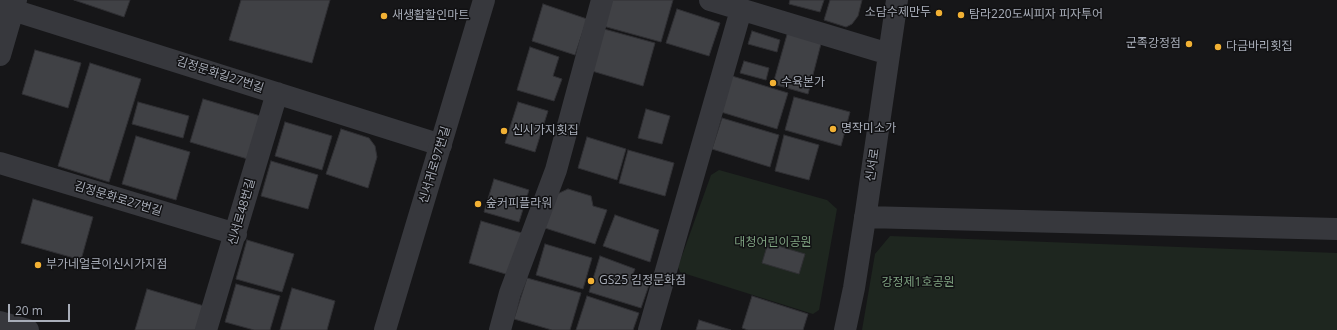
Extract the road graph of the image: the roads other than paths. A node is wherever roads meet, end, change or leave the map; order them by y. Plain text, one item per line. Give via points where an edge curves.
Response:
1 (484, 0) edge
2 (602, 0) edge
3 (710, 0) edge
4 (896, 0) edge
5 (10, 5) edge
6 (742, 10) junction
7 (889, 54) junction
8 (0, 55) edge
9 (277, 93) junction
10 (441, 145) junction
11 (0, 163) edge
12 (865, 217) junction
13 (1337, 229) edge
14 (236, 234) junction
15 (0, 322) edge
16 (28, 330) edge
17 (206, 330) edge
18 (385, 330) edge
19 (500, 330) edge
20 (649, 330) edge
21 (845, 330) edge

1 - 10 street, 신서귀로97번길
2 - 19 street via 556,170 510,293
3 - 6 street
4 - 7 street, 신서로
5 - 8 street
5 - 9 street, 김정문화길27번길
6 - 7 street
6 - 20 street
7 - 12 street, 신서로
9 - 10 street, 김정문화길27번길
9 - 14 street, 신서로48번길
10 - 18 street, 신서귀로97번길
11 - 14 street, 김정문화로27번길
12 - 13 street
12 - 21 street, 신서로
14 - 17 street, 신서로48번길
15 - 16 street

